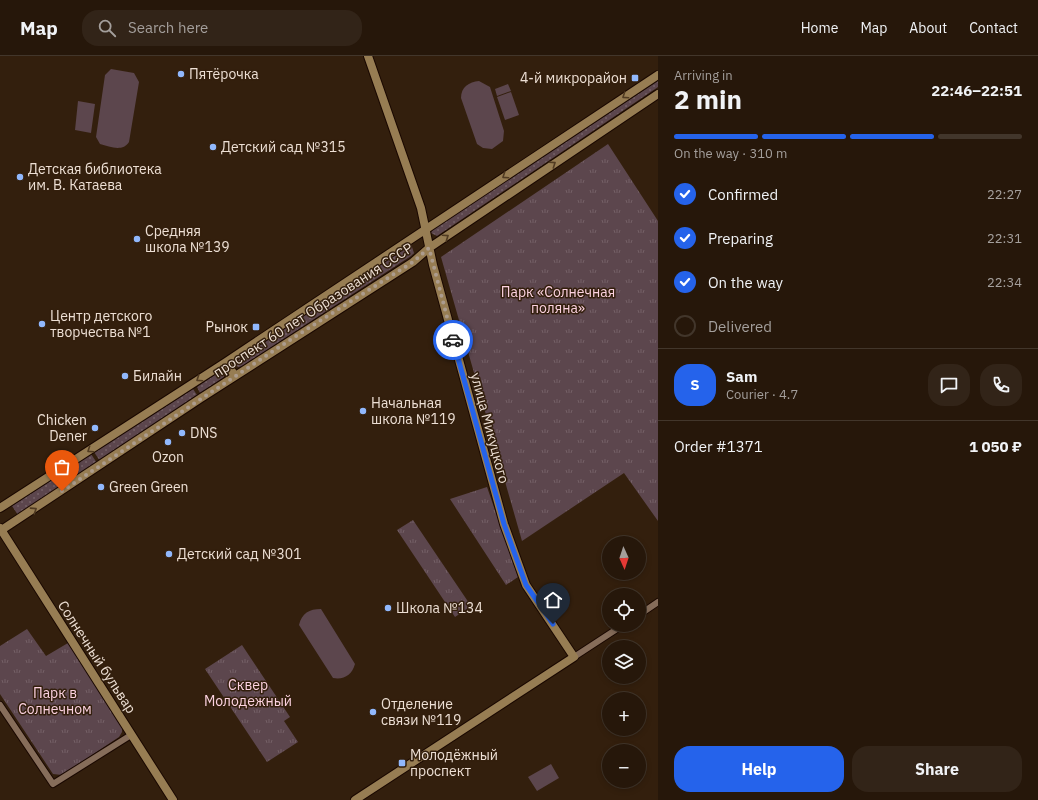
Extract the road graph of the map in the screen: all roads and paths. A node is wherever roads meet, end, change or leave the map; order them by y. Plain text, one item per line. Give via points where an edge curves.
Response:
1 (368, 56) edge
2 (658, 75) edge
3 (658, 94) edge
4 (424, 230) junction
5 (429, 248) junction
6 (226, 362) junction
7 (235, 376) junction
8 (0, 508) edge
9 (0, 530) edge
10 (658, 602) edge
11 (646, 610) edge
12 (612, 632) edge
13 (574, 657) junction
14 (0, 706) edge
15 (131, 735) junction
16 (173, 800) edge
17 (356, 800) edge

1 - 4 main road, улица Микуцкого via 409,170 421,208
2 -> 4 main road, проспект 60 лет Образования СССР
5 -> 3 main road, проспект 60 лет Образования СССР
4 - 5 main road, улица Микуцкого
4 - 6 main road, проспект 60 лет Образования СССР
5 - 7 main road, проспект 60 лет Образования СССР via 413,262
5 - 13 main road, улица Микуцкого via 491,480 519,568 526,585
6 - 7 main road
6 -> 8 main road, проспект 60 лет Образования СССР
9 -> 7 main road, проспект 60 лет Образования СССР
9 - 15 main road, Солнечный бульвар
10 - 11 street
12 - 13 street
13 - 17 main road
14 - 15 street via 53,784
15 - 16 main road, Солнечный бульвар

